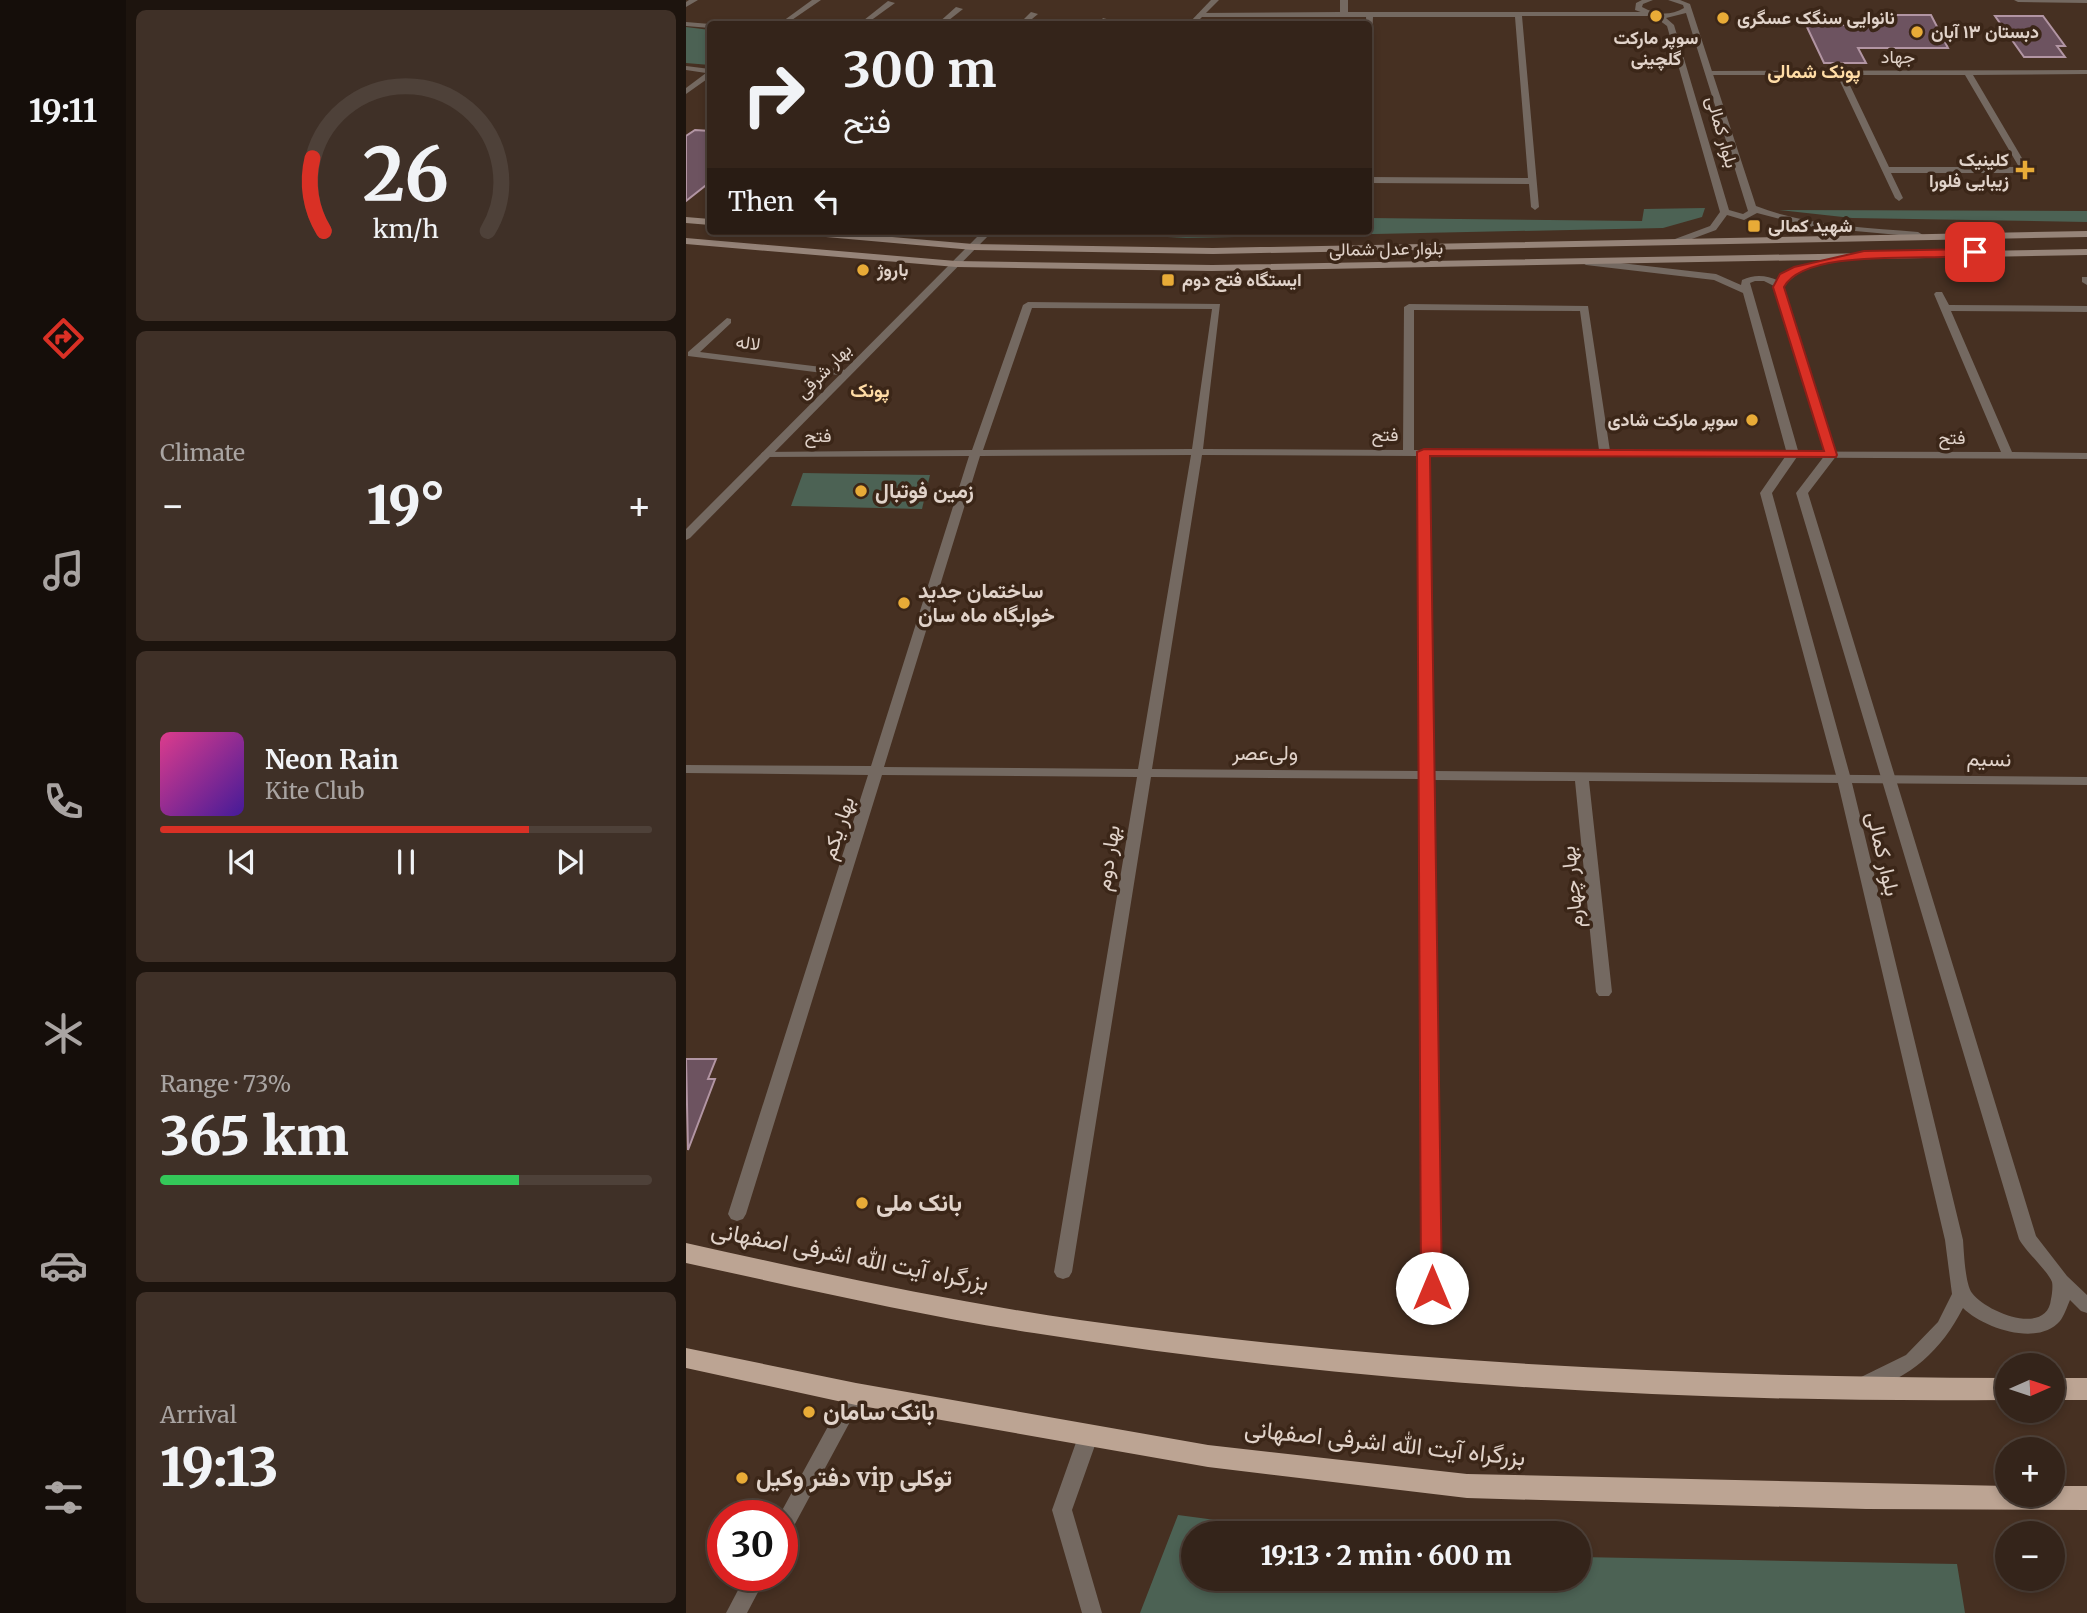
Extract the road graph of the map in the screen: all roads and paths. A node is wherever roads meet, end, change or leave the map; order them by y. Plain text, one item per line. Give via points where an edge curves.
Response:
1 (694, 0) edge
2 (817, 0) edge
3 (1215, 0) edge
4 (1344, 0) edge
5 (1490, 0) edge
6 (1649, 0) edge
7 (2018, 0) edge
8 (2069, 1) edge
9 (2087, 1) edge
10 (891, 3) dead end
11 (1637, 3) edge
12 (1682, 3) edge
13 (686, 5) edge
14 (960, 9) dead end
15 (1344, 14) junction
16 (1370, 14) junction
17 (1492, 14) junction
18 (1518, 14) junction
19 (1653, 14) junction
20 (1034, 15) dead end
21 (1201, 15) junction
22 (1220, 15) junction
23 (786, 21) edge
24 (866, 21) edge
25 (944, 21) edge
26 (1026, 21) edge
27 (1194, 21) edge
28 (1218, 21) edge
29 (1369, 21) edge
30 (686, 24) edge
31 (707, 26) edge
32 (686, 68) edge
33 (707, 72) edge
34 (1966, 72) junction
35 (2087, 72) edge
36 (1710, 73) junction
37 (1840, 73) junction
38 (707, 74) edge
39 (686, 92) edge
40 (1886, 170) junction
41 (1372, 180) edge
42 (1533, 181) junction
43 (1899, 198) dead end
44 (1535, 207) dead end
45 (1753, 210) junction
46 (1725, 212) junction
47 (686, 220) edge
48 (707, 222) edge
49 (2087, 234) edge
50 (837, 235) edge
51 (984, 235) edge
52 (1918, 235) junction
53 (686, 241) edge
54 (1678, 241) junction
55 (972, 247) junction
56 (2087, 252) edge
57 (1864, 254) junction
58 (1585, 262) junction
59 (956, 264) junction
60 (1778, 286) junction
61 (1747, 287) junction
62 (1939, 294) dead end
63 (1028, 305) joint
64 (1945, 308) junction
65 (2087, 309) edge
66 (727, 321) dead end
67 (846, 373) junction
68 (1197, 452) junction
69 (1416, 452) junction
70 (976, 453) junction
71 (767, 454) junction
72 (1605, 454) junction
73 (1793, 454) junction
74 (1831, 455) junction
75 (2008, 455) junction
76 (2087, 456) edge
77 (686, 536) edge
78 (686, 769) edge
79 (879, 771) junction
80 (1143, 773) junction
81 (1427, 776) junction
82 (1582, 777) junction
83 (1844, 779) junction
84 (1890, 779) junction
85 (2087, 781) edge
86 (1604, 992) dead end
87 (737, 1214) dead end
88 (686, 1253) edge
89 (1063, 1272) dead end
90 (2062, 1281) junction
91 (1961, 1294) junction
92 (1431, 1303) dead end
93 (2087, 1306) edge
94 (686, 1358) edge
95 (1995, 1389) edge
96 (2065, 1389) edge
97 (2087, 1389) edge
98 (1854, 1390) junction
99 (856, 1394) junction
100 (1089, 1434) junction
101 (2087, 1499) edge
102 (798, 1500) edge
103 (748, 1591) edge
104 (736, 1613) edge
105 (1092, 1613) edge

1 - 13 street
2 - 23 street
3 - 21 street
4 - 15 street
5 - 17 street
6 - 11 street
7 - 8 street
8 - 9 street
10 - 24 street
11 - 19 street, بلوار کمالی
12 - 19 street via 1680,14
12 - 36 street, بلوار کمالی
14 - 25 street
15 - 16 street
15 - 22 street
16 - 17 street
16 - 29 street
17 - 18 street
18 - 19 street
18 - 42 street
19 - 46 street, بلوار کمالی via 1670,25
20 - 26 street
21 - 22 street
21 - 27 street
22 - 28 street
30 - 31 street
32 - 33 street
34 - 35 street, جهاد
34 - 37 street, جهاد
34 - 40 street via 2025,170
36 - 37 street, جهاد
36 - 45 street, بلوار کمالی
37 - 40 street
38 - 39 street
40 - 43 street
41 - 42 street
42 - 44 street
45 - 46 street via 1744,217
45 - 52 street
46 - 54 street via 1713,228
47 - 48 main road
49 - 52 main road, بلوار عدل شمالی
50 - 55 main road, بلوار عدل شمالی
51 - 55 street, بهار شرقی
52 - 54 main road, بلوار عدل شمالی
53 - 59 main road, بلوار عدل شمالی
54 - 55 main road, بلوار عدل شمالی via 1213,251
55 - 59 street, بهار شرقی
56 - 57 main road, بلوار عدل شمالی
57 - 58 main road, بلوار عدل شمالی
57 - 60 street via 1798,269 1784,276
58 - 59 main road, بلوار عدل شمالی via 1219,268
58 - 61 street via 1716,277
59 - 67 street, بهار شرقی
60 - 61 street via 1763,278
60 - 74 street
61 - 73 street
62 - 64 street
63 - 68 street, بهار دوم via 1217,306
63 - 70 street, بهار یکم
64 - 65 street
64 - 75 street
66 - 67 street, لاله via 692,354
67 - 71 street, بهار شرقی
68 - 69 street, فتح
68 - 70 street, فتح
68 - 80 street, بهار دوم
69 - 72 street, فتح
69 - 72 street via 1409,307 1585,308
69 - 81 street
70 - 71 street, فتح
70 - 79 street, بهار یکم
71 - 77 street, بهار شرقی
72 - 73 street, فتح
73 - 74 street, فتح
73 - 83 street, بلوار کمالی via 1766,493
74 - 75 street, فتح
74 - 84 street, بلوار کمالی via 1802,493
75 - 76 street, فتح
78 - 79 street, ولی‌عصر
79 - 80 street, ولی‌عصر
79 - 87 street, بهار یکم
80 - 81 street, ولی‌عصر
80 - 89 street, بهار دوم
81 - 82 street, ولی‌عصر
81 - 92 street
82 - 83 street, ولی‌عصر
82 - 86 street, بهار چهارم
83 - 84 street, نسیم
83 - 91 street, بلوار کمالی via 1954,1240
84 - 85 street, نسیم
84 - 90 street, بلوار کمالی via 2028,1239
88 - 98 highway, بزرگراه آیت الله اشرفی اصفهانی via 901,1300 1238,1350 1496,1375
90 - 91 street via 2061,1306 2053,1317 2021,1327 1985,1317
90 - 93 street, بلوار کمالی
91 - 98 street via 1944,1327 1913,1360
94 - 99 highway, بزرگراه آیت الله اشرفی اصفهانی
95 - 98 highway, بزرگراه آیت الله اشرفی اصفهانی
96 - 97 highway
99 - 100 highway, بزرگراه آیت الله اشرفی اصفهانی
99 - 102 street
100 - 101 highway, بزرگراه آیت الله اشرفی اصفهانی via 1208,1455 1467,1486
100 - 105 street via 1062,1510
103 - 104 street

